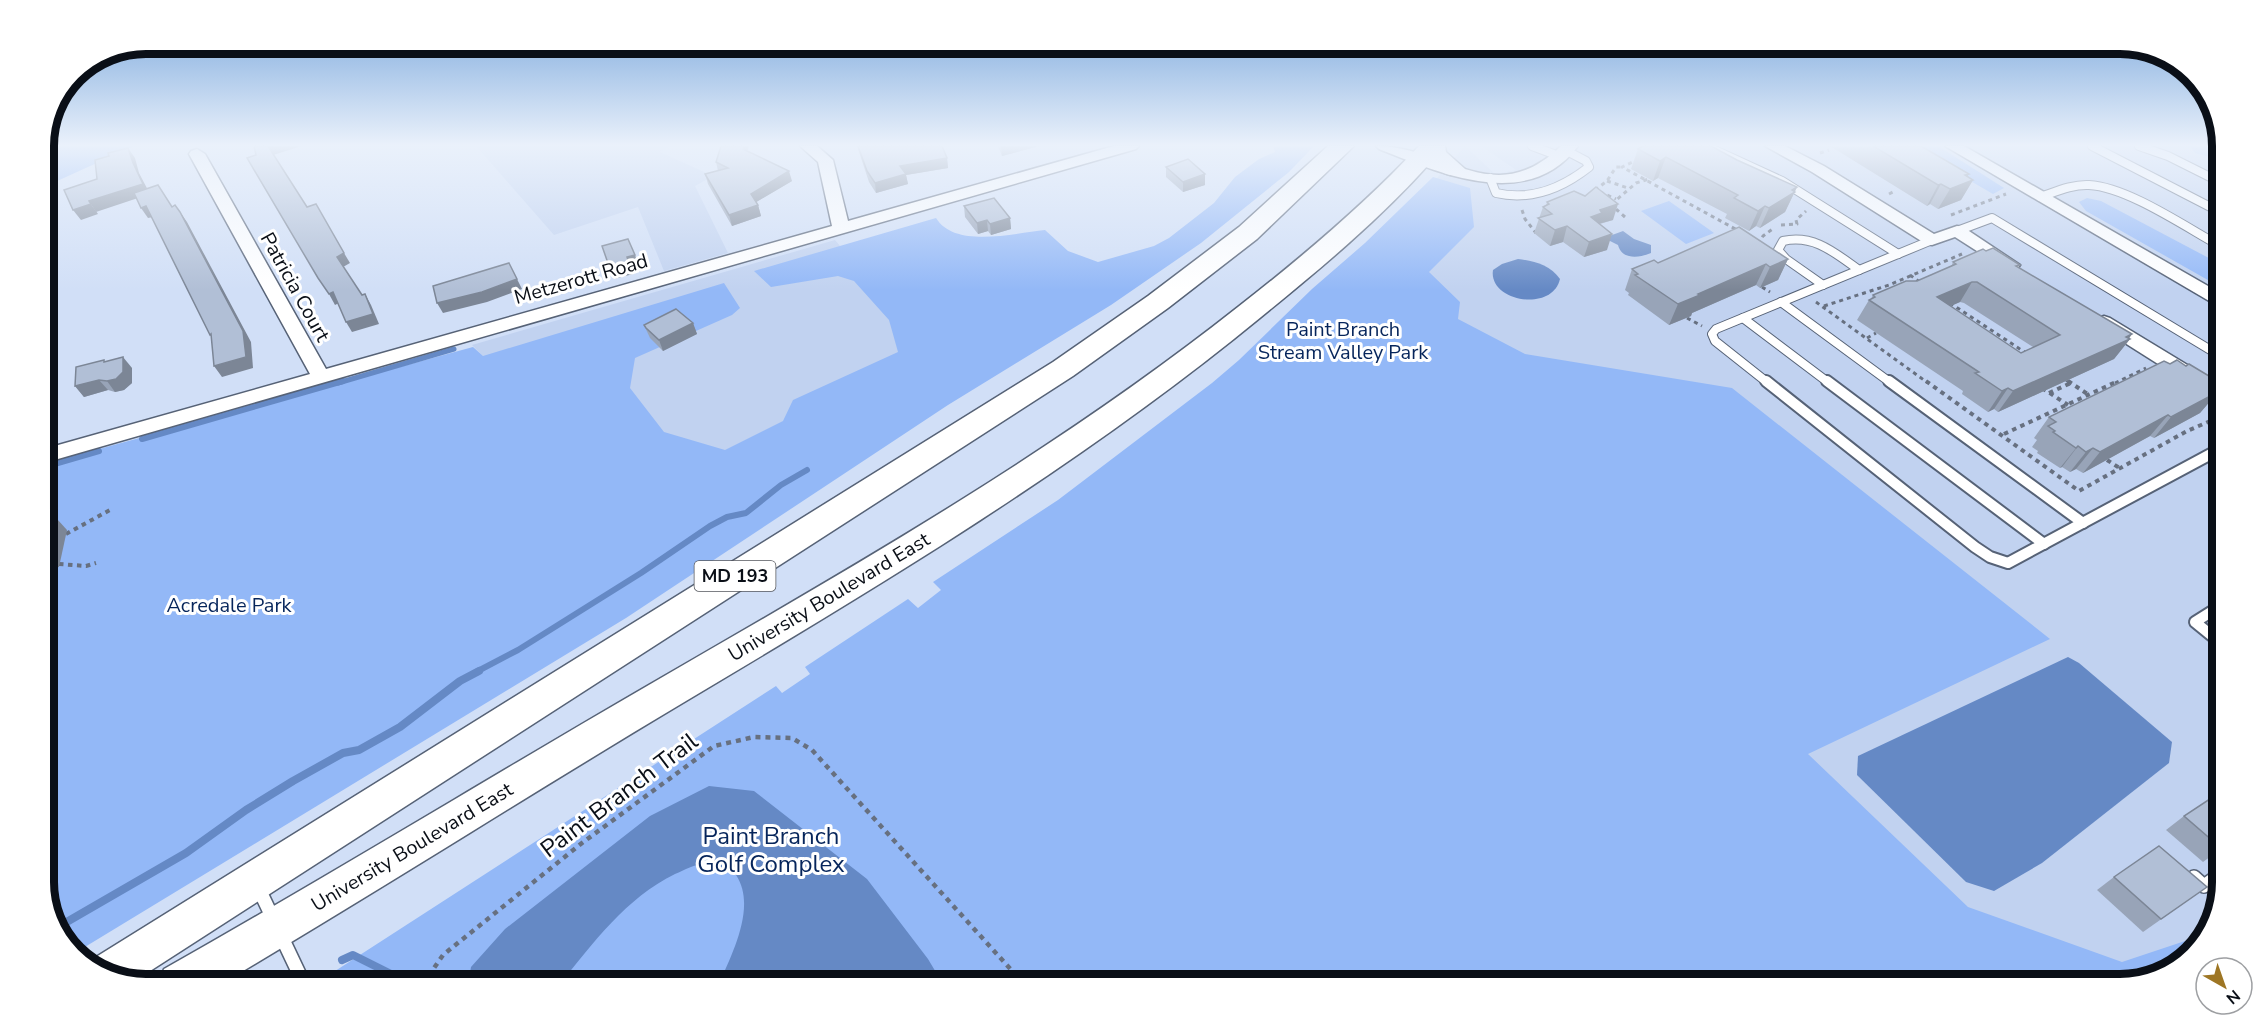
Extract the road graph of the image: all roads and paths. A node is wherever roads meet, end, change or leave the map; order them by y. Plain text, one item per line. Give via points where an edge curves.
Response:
1 (219, 194) edge
2 (833, 194) edge
3 (963, 194) edge
4 (1290, 194) edge
5 (1386, 194) edge
6 (1499, 194) edge
7 (1534, 194) edge
8 (1604, 194) edge
9 (1622, 194) edge
10 (1674, 194) edge
11 (1804, 194) edge
12 (1864, 194) edge
13 (2005, 194) edge
14 (2035, 194) edge
15 (2050, 194) edge
16 (2118, 194) edge
17 (2185, 194) edge
18 (2040, 197) junction
19 (1616, 199) junction
20 (1980, 204) dead end
21 (1799, 205) edge
22 (2212, 208) edge
23 (1625, 217) dead end
24 (841, 229) junction
25 (1738, 236) edge
26 (1943, 237) junction
27 (1754, 238) edge
28 (1759, 241) junction
29 (2212, 242) edge
30 (1758, 251) edge
31 (1898, 254) junction
32 (1859, 270) junction
33 (2024, 272) edge
34 (1910, 275) junction
35 (1823, 285) junction
36 (1890, 285) junction
37 (1926, 286) edge
38 (1803, 292) junction
39 (1899, 292) edge
40 (2212, 295) edge
41 (1942, 297) edge
42 (1957, 300) edge
43 (1781, 302) junction
44 (1950, 303) junction
45 (1823, 307) junction
46 (1939, 307) edge
47 (2092, 315) edge
48 (1743, 318) junction
49 (1876, 333) dead end
50 (1867, 338) junction
51 (2212, 351) edge
52 (2029, 355) edge
53 (2138, 361) dead end
54 (321, 377) junction
55 (2063, 378) edge
56 (2034, 382) edge
57 (2071, 383) junction
58 (2113, 384) junction
59 (2120, 388) edge
60 (2049, 393) junction
61 (2089, 395) junction
62 (1962, 398) dead end
63 (2212, 398) edge
64 (1953, 401) junction
65 (2068, 405) junction
66 (2045, 416) junction
67 (2212, 420) edge
68 (2051, 421) edge
69 (2177, 425) edge
70 (2187, 432) junction
71 (2003, 435) junction
72 (54, 453) edge
73 (2212, 453) edge
74 (2107, 460) edge
75 (2121, 469) junction
76 (110, 510) dead end
77 (2083, 523) junction
78 (66, 534) dead end
79 (2043, 544) junction
80 (96, 562) dead end
81 (59, 564) dead end
82 (2212, 611) edge
83 (2212, 636) edge
84 (2181, 866) edge
85 (254, 880) junction
86 (2212, 881) edge
87 (279, 928) junction
88 (115, 968) edge
89 (198, 974) edge
90 (300, 974) edge
91 (430, 974) edge
92 (1015, 974) edge

1 - 54 street, Patricia Court
2 - 24 street
3 - 24 street, Metzerott Road
4 - 85 main road, MD 193 via 1248,233 1063,369
5 - 87 main road, University Boulevard East via 1218,339 1125,409 1025,476 823,602
6 - 7 lane via 1522,197
8 - 19 path
9 - 19 path
10 - 25 path via 1744,233
11 - 31 lane
12 - 26 street
13 - 20 path
14 - 18 street
15 - 18 lane
16 - 29 lane
17 - 22 lane
18 - 40 street
19 - 23 path via 1613,205
21 - 28 path via 1808,210 1796,220 1797,224 1772,229
24 - 54 street, Metzerott Road
26 - 31 lane
26 - 33 street
26 - 34 path via 1966,252
26 - 51 lane via 1992,218
27 - 28 path
28 - 30 path
31 - 32 lane
32 - 35 lane
32 - 35 lane via 1809,238 1784,241 1778,250
34 - 36 path
34 - 37 path
35 - 38 lane
36 - 39 path
36 - 45 path
38 - 43 lane
38 - 45 path
41 - 44 path
42 - 44 path
43 - 48 lane
43 - 77 lane
44 - 46 path
44 - 52 path
45 - 50 path
47 - 63 street
48 - 79 lane
48 - 79 lane via 1716,329 1715,341 1975,548 2008,563
49 - 50 path
50 - 64 path
53 - 58 path via 2148,367
54 - 72 street, Metzerott Road
55 - 57 path
56 - 60 path
57 - 60 path
57 - 61 path
58 - 59 path
58 - 61 path
60 - 65 path
61 - 65 path
62 - 64 path
64 - 71 path
65 - 66 path
66 - 68 path
66 - 71 path
67 - 70 path
69 - 70 path
70 - 75 path
71 - 75 path via 2079,491
73 - 77 lane
74 - 75 path
76 - 78 path
77 - 79 lane
80 - 81 path via 86,566
82 - 83 lane via 2195,622
84 - 86 lane via 2204,886
85 - 87 lane
85 - 88 main road, MD 193
87 - 89 main road, University Boulevard East
87 - 90 lane
91 - 92 path, Paint Branch Trail via 443,955 667,779 714,746 754,737 792,738 812,750

